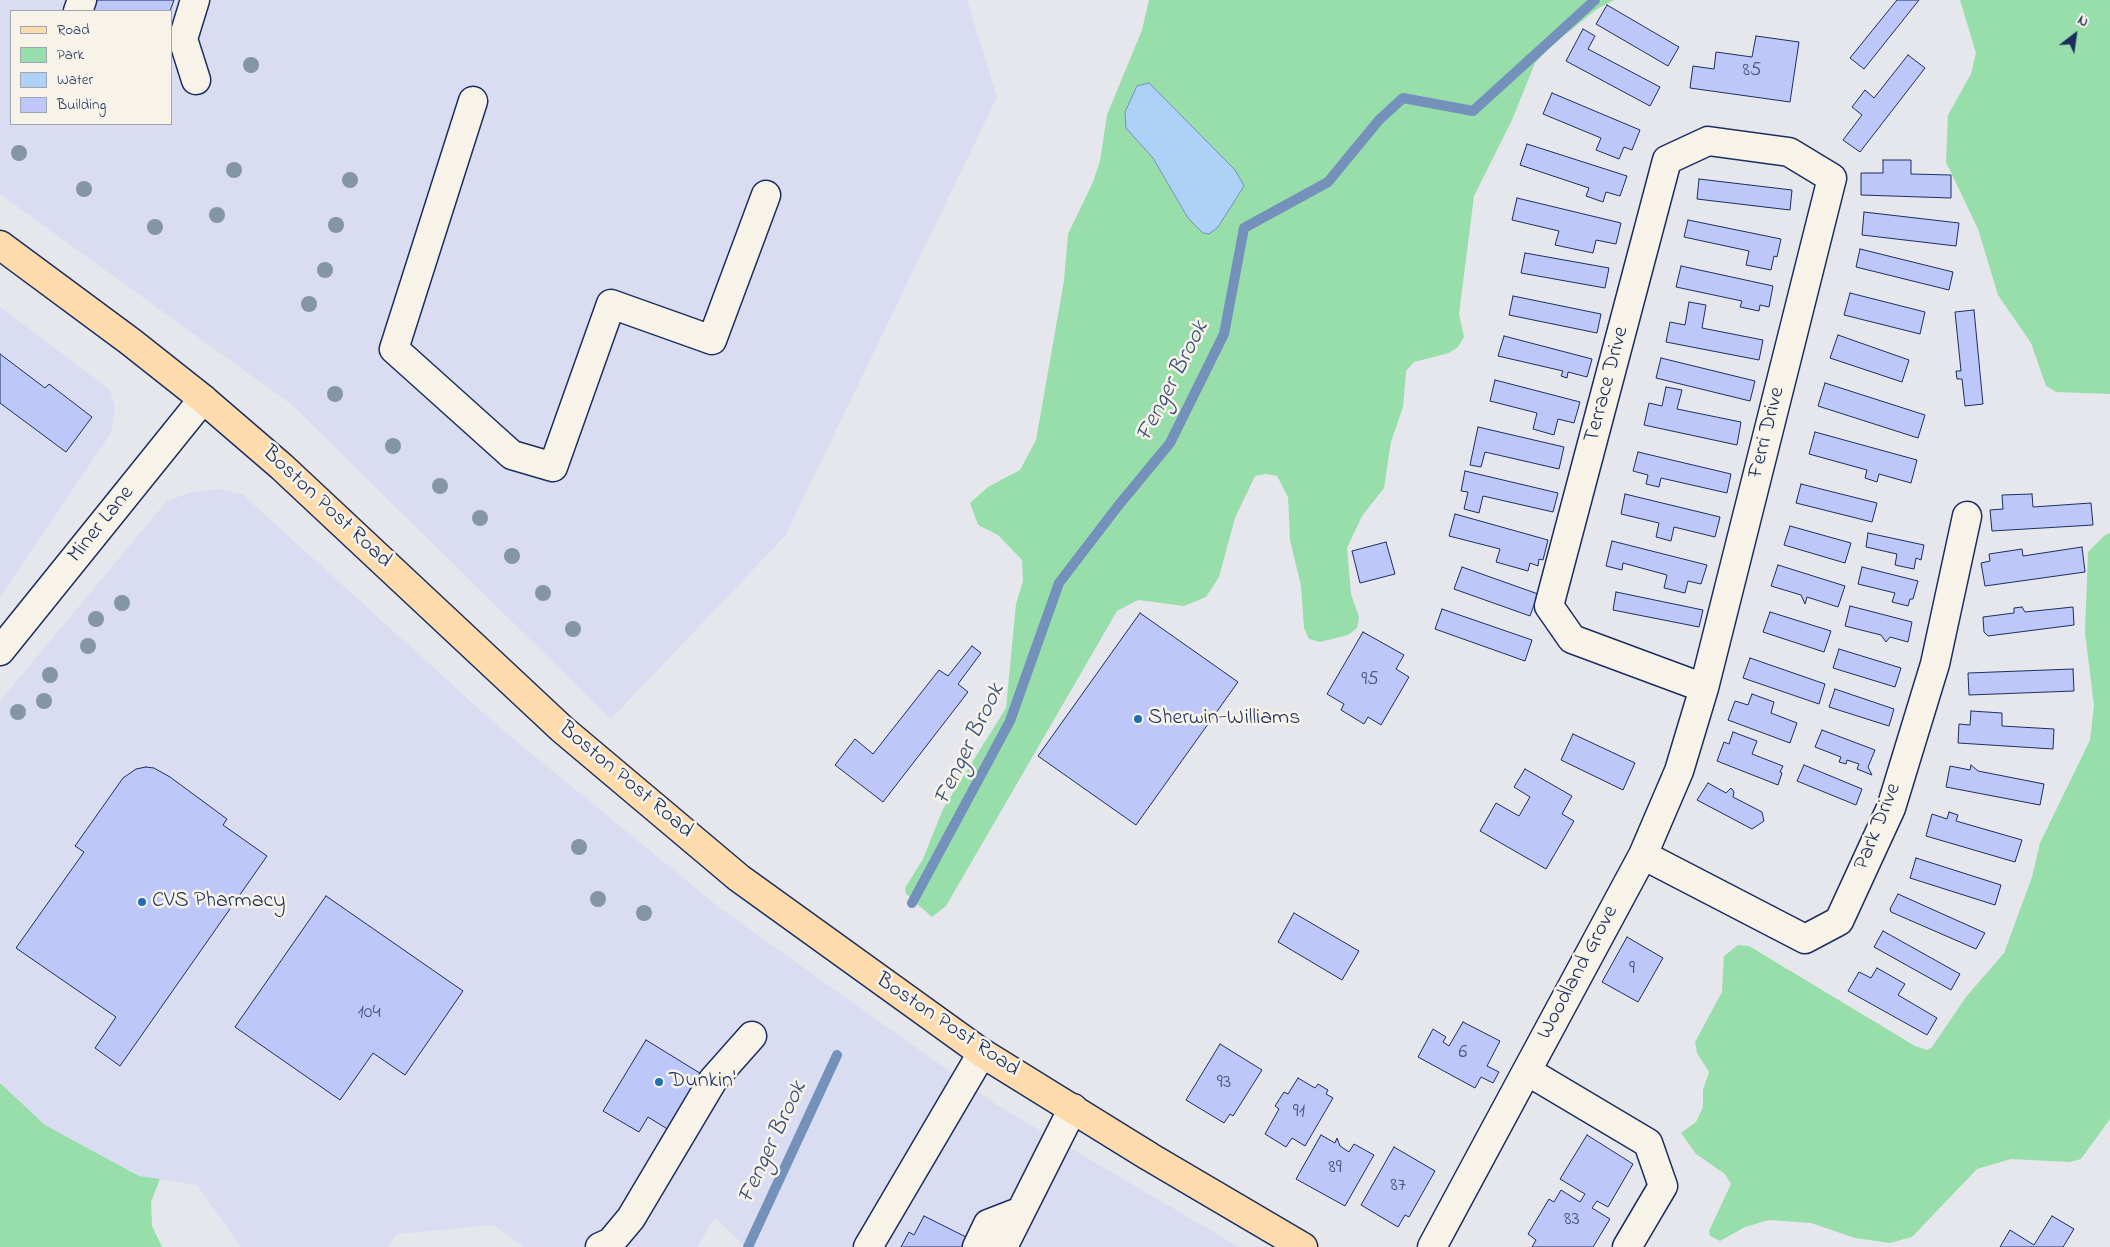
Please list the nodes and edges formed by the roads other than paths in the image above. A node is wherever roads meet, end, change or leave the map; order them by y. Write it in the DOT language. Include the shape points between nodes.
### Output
graph roads {
  1 [pos="195,0"];
  2 [pos="196,80"];
  3 [pos="473,101"];
  4 [pos="1832,178"];
  5 [pos="766,195"];
  6 [pos="0,245"];
  7 [pos="203,399"];
  8 [pos="1968,516"];
  9 [pos="0,651"];
  10 [pos="1704,688"];
  11 [pos="1643,855"];
  12 [pos="752,1036"];
  13 [pos="982,1053"];
  14 [pos="1527,1071"];
  15 [pos="1073,1108"];
  16 [pos="894,1200"];
  17 [pos="1019,1212"];
  18 [pos="600,1247"];
  19 [pos="868,1247"];
  20 [pos="890,1247"];
  21 [pos="977,1247"];
  22 [pos="1002,1247"];
  23 [pos="1303,1247"];
  24 [pos="1432,1247"];
  25 [pos="1627,1247"];
  1 -- 2 [label="street" via="183,39"];
  3 -- 5 [label="street" via="394,349 512,455 553,467 611,304 712,340"];
  4 -- 10 [label="street, Ferri Drive"];
  4 -- 10 [label="street, Terrace Drive" via="1789,152 1708,141 1667,160 1549,606 1572,639"];
  6 -- 7 [label="main road, Boston Post Road"];
  7 -- 9 [label="street, Miner Lane"];
  7 -- 13 [label="main road, Boston Post Road" via="282,467 562,728 739,878"];
  8 -- 11 [label="street, Park Drive" via="1935,664 1891,808 1839,920 1805,939"];
  10 -- 11 [label="street, Woodland Grove" via="1679,771"];
  11 -- 14 [label="street, Woodland Grove"];
  12 -- 18 [label="street" via="713,1080 631,1218 611,1242"];
  13 -- 15 [label="main road, Boston Post Road"];
  13 -- 16 [label="street"];
  14 -- 24 [label="street, Woodland Grove"];
  14 -- 25 [label="street" via="1648,1143 1663,1186"];
  15 -- 17 [label="street"];
  15 -- 23 [label="main road, Boston Post Road"];
  16 -- 19 [label="street"];
  16 -- 20 [label="street" via="903,1217"];
  17 -- 21 [label="street" via="988,1224"];
  17 -- 22 [label="street"];
}
